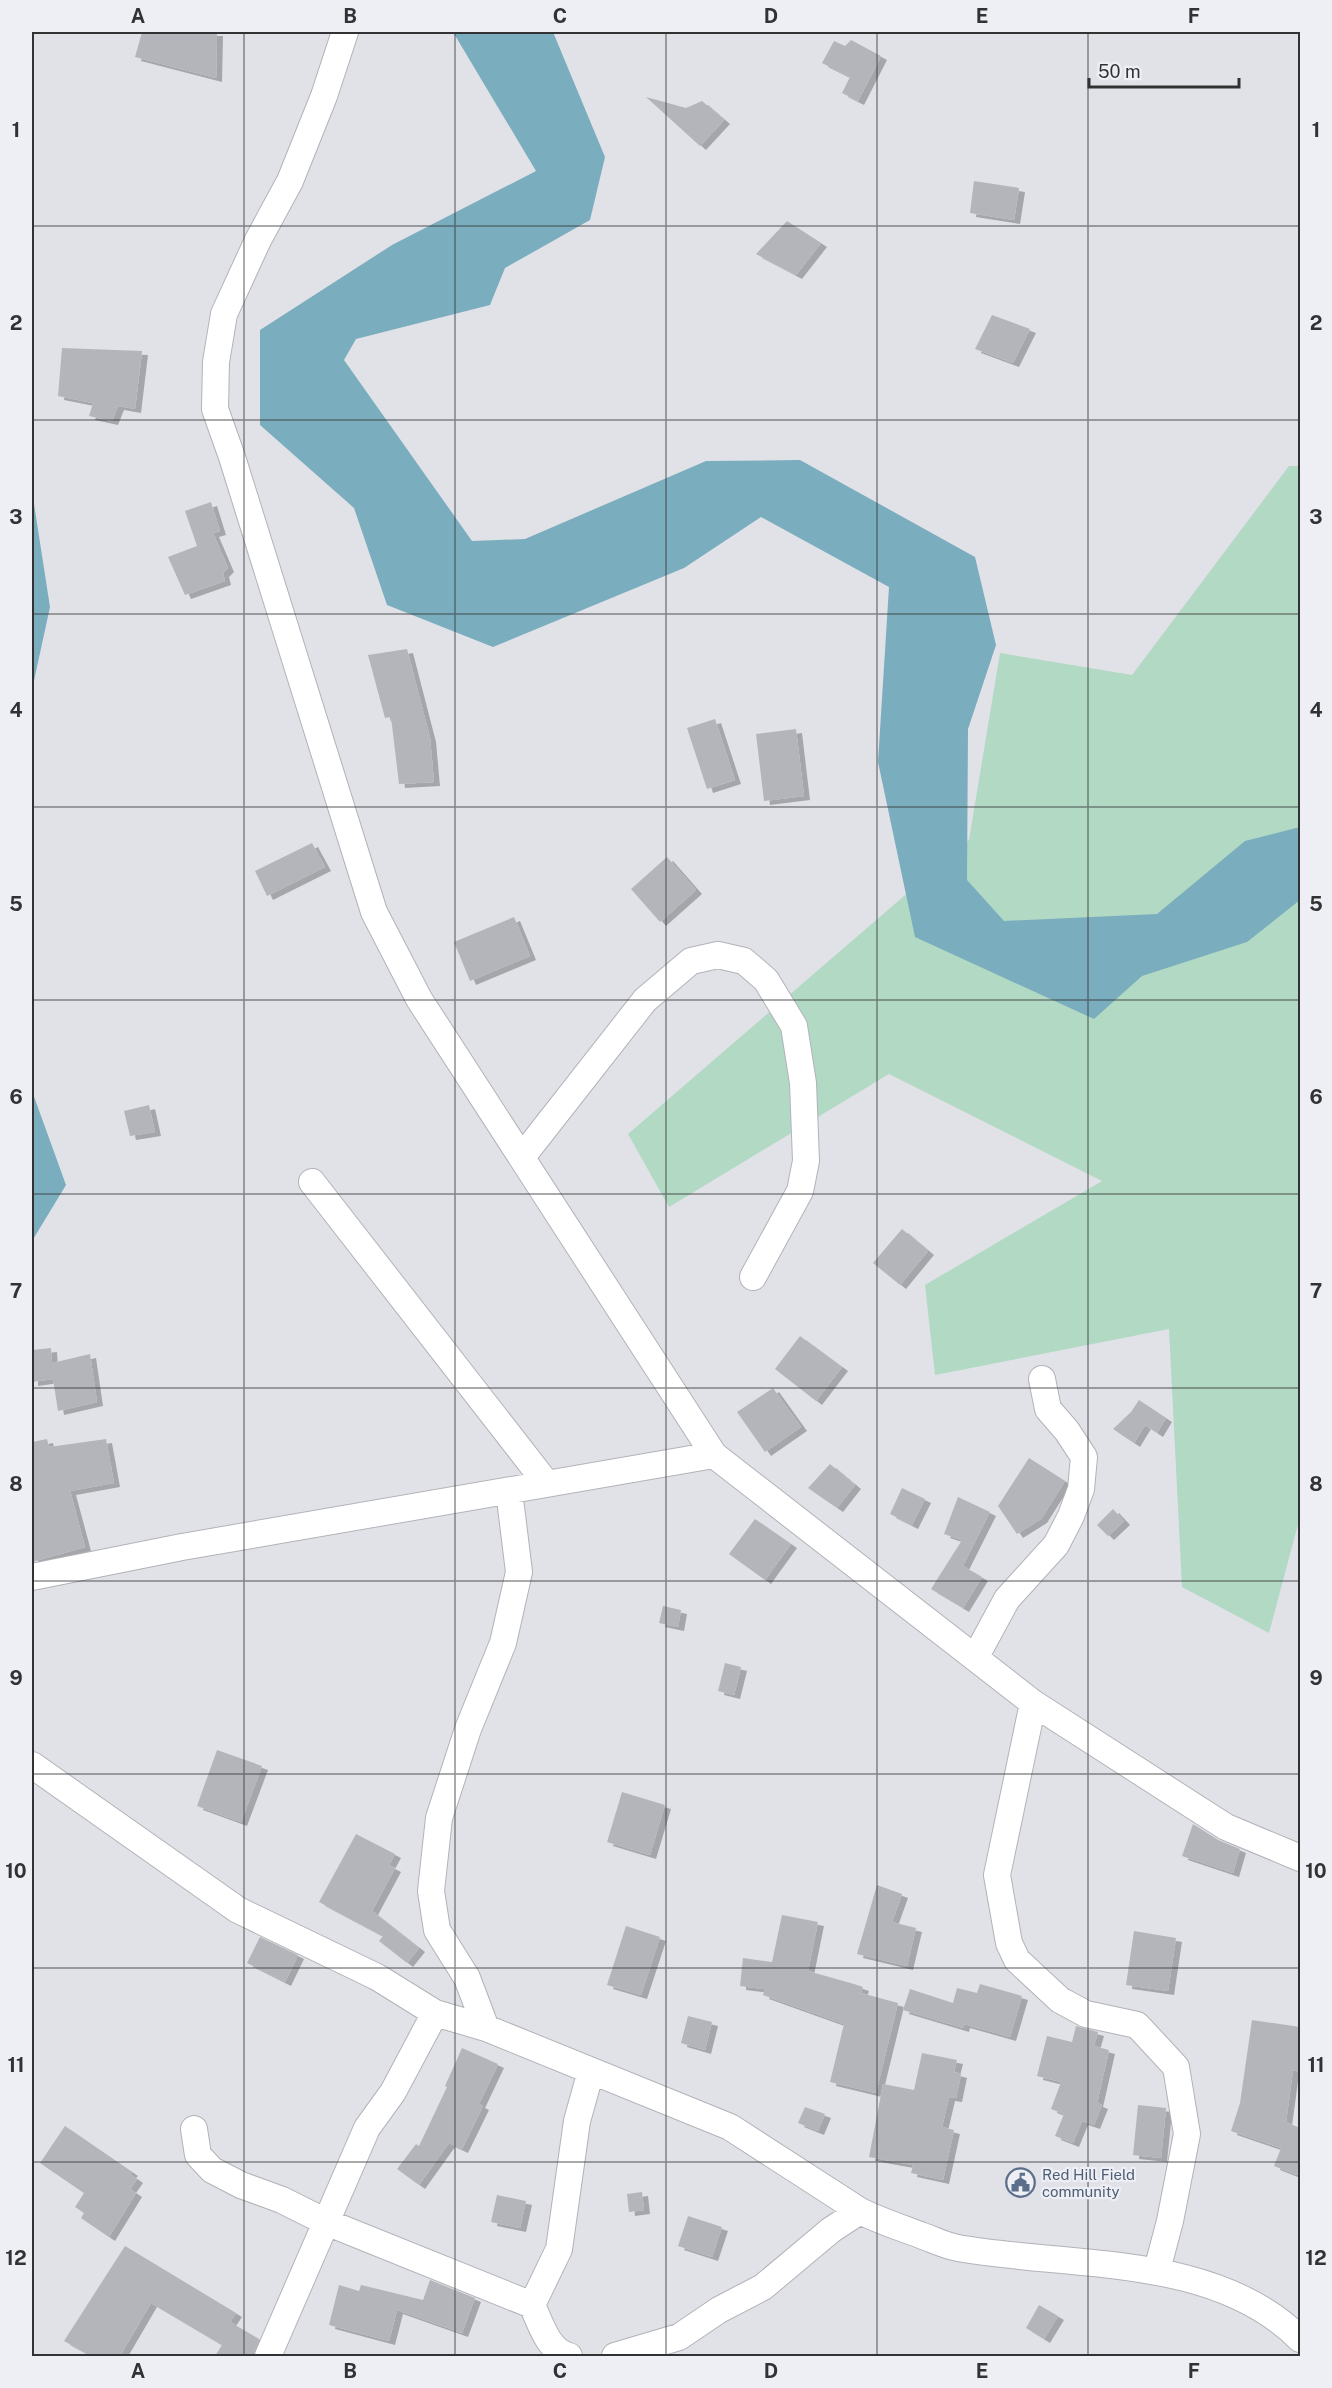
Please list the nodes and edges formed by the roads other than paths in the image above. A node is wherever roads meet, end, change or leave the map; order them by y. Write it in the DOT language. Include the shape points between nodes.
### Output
graph roads {
  1 [pos="345,32"];
  2 [pos="522,1157"];
  3 [pos="312,1182"];
  4 [pos="753,1277"];
  5 [pos="1042,1379"];
  6 [pos="714,1455"];
  7 [pos="547,1484"];
  8 [pos="509,1491"];
  9 [pos="32,1577"];
  10 [pos="975,1658"];
  11 [pos="1033,1703"];
  12 [pos="32,1765"];
  13 [pos="1300,1858"];
  14 [pos="435,2013"];
  15 [pos="486,2028"];
  16 [pos="591,2071"];
  17 [pos="194,2129"];
  18 [pos="860,2211"];
  19 [pos="326,2222"];
  20 [pos="1156,2270"];
  21 [pos="532,2305"];
  22 [pos="1300,2339"];
  23 [pos="268,2356"];
  24 [pos="569,2356"];
  25 [pos="615,2356"];
  1 -- 2 [label="street" via="290,181 224,314 216,362 215,409 374,912 419,999"];
  2 -- 4 [label="street" via="645,1000 691,961 718,955 744,961 766,980 795,1026 803,1083 806,1161 800,1191"];
  2 -- 6 [label="street"];
  3 -- 7 [label="street"];
  5 -- 10 [label="street" via="1048,1408 1084,1457 1081,1489 1056,1545 1007,1599"];
  6 -- 7 [label="street"];
  6 -- 10 [label="street"];
  7 -- 8 [label="street"];
  8 -- 9 [label="street"];
  8 -- 15 [label="street" via="519,1572 503,1643 468,1729 439,1818 431,1891 437,1930 467,1978"];
  10 -- 11 [label="street"];
  11 -- 13 [label="street" via="1226,1827"];
  11 -- 20 [label="street" via="997,1875 1009,1943 1017,1960 1060,2000 1086,2014 1137,2025 1176,2067 1187,2134"];
  12 -- 14 [label="street" via="238,1910 357,1967"];
  14 -- 15 [label="street"];
  14 -- 19 [label="street" via="393,2092 367,2128"];
  15 -- 16 [label="street"];
  16 -- 18 [label="street" via="730,2127"];
  16 -- 21 [label="street" via="577,2121 559,2249"];
  17 -- 19 [label="street" via="198,2155 212,2170"];
  18 -- 20 [label="street" via="955,2248"];
  18 -- 25 [label="street" via="763,2287 679,2337"];
  19 -- 21 [label="street"];
  19 -- 23 [label="street"];
  20 -- 22 [label="street" via="1244,2298"];
  21 -- 24 [label="street" via="548,2339"];
}
